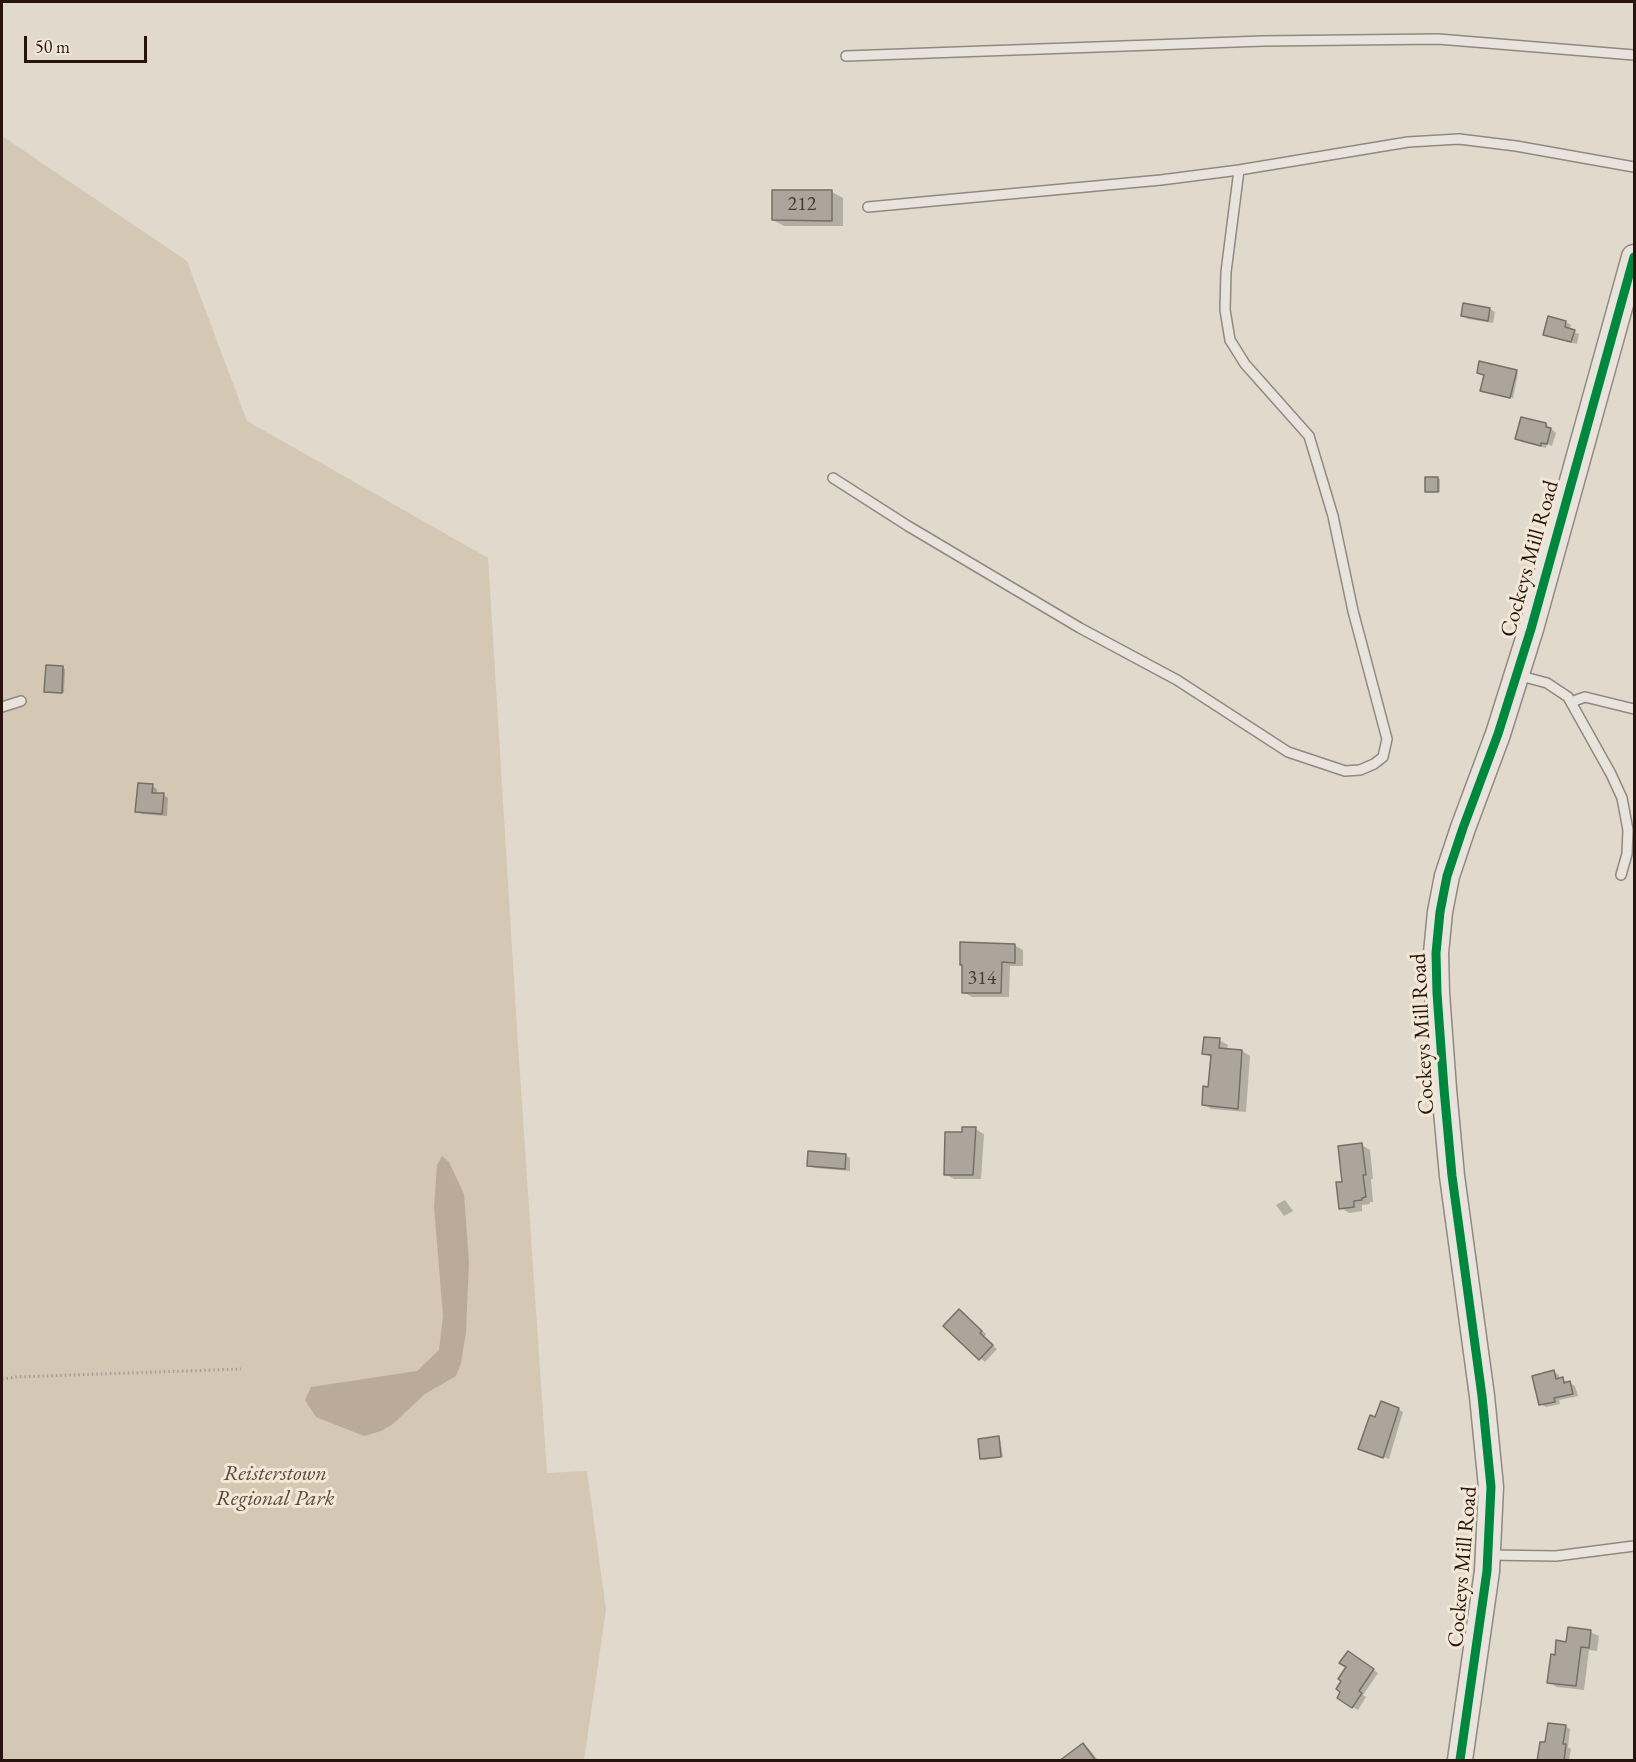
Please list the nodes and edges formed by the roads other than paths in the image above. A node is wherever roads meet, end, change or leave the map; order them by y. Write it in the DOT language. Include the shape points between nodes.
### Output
graph roads {
  1 [pos="1635,55"];
  2 [pos="846,56"];
  3 [pos="1635,167"];
  4 [pos="1239,170"];
  5 [pos="868,207"];
  6 [pos="1635,257"];
  7 [pos="833,478"];
  8 [pos="1516,675"];
  9 [pos="21,701"];
  10 [pos="1571,702"];
  11 [pos="2,707"];
  12 [pos="1635,709"];
  13 [pos="1621,875"];
  14 [pos="1635,1546"];
  15 [pos="1488,1555"];
  16 [pos="1460,1761"];
  1 -- 2 [label="lane" via="1438,39"];
  3 -- 4 [label="lane" via="1459,139 1408,142"];
  4 -- 5 [label="lane"];
  4 -- 7 [label="lane" via="1226,272 1225,310 1230,340 1245,364 1309,436 1333,516 1387,739 1383,757 1374,764 1345,771 1288,752 1177,680 1080,628"];
  6 -- 8 [label="street, Cockeys Mill Road"];
  8 -- 10 [label="lane" via="1547,683"];
  8 -- 15 [label="street, Cockeys Mill Road" via="1448,876 1436,953 1452,1176 1489,1451"];
  9 -- 11 [label="lane"];
  10 -- 12 [label="lane" via="1584,697"];
  10 -- 13 [label="lane" via="1622,798 1629,840"];
  14 -- 15 [label="lane" via="1556,1556"];
  15 -- 16 [label="street, Cockeys Mill Road"];
}
